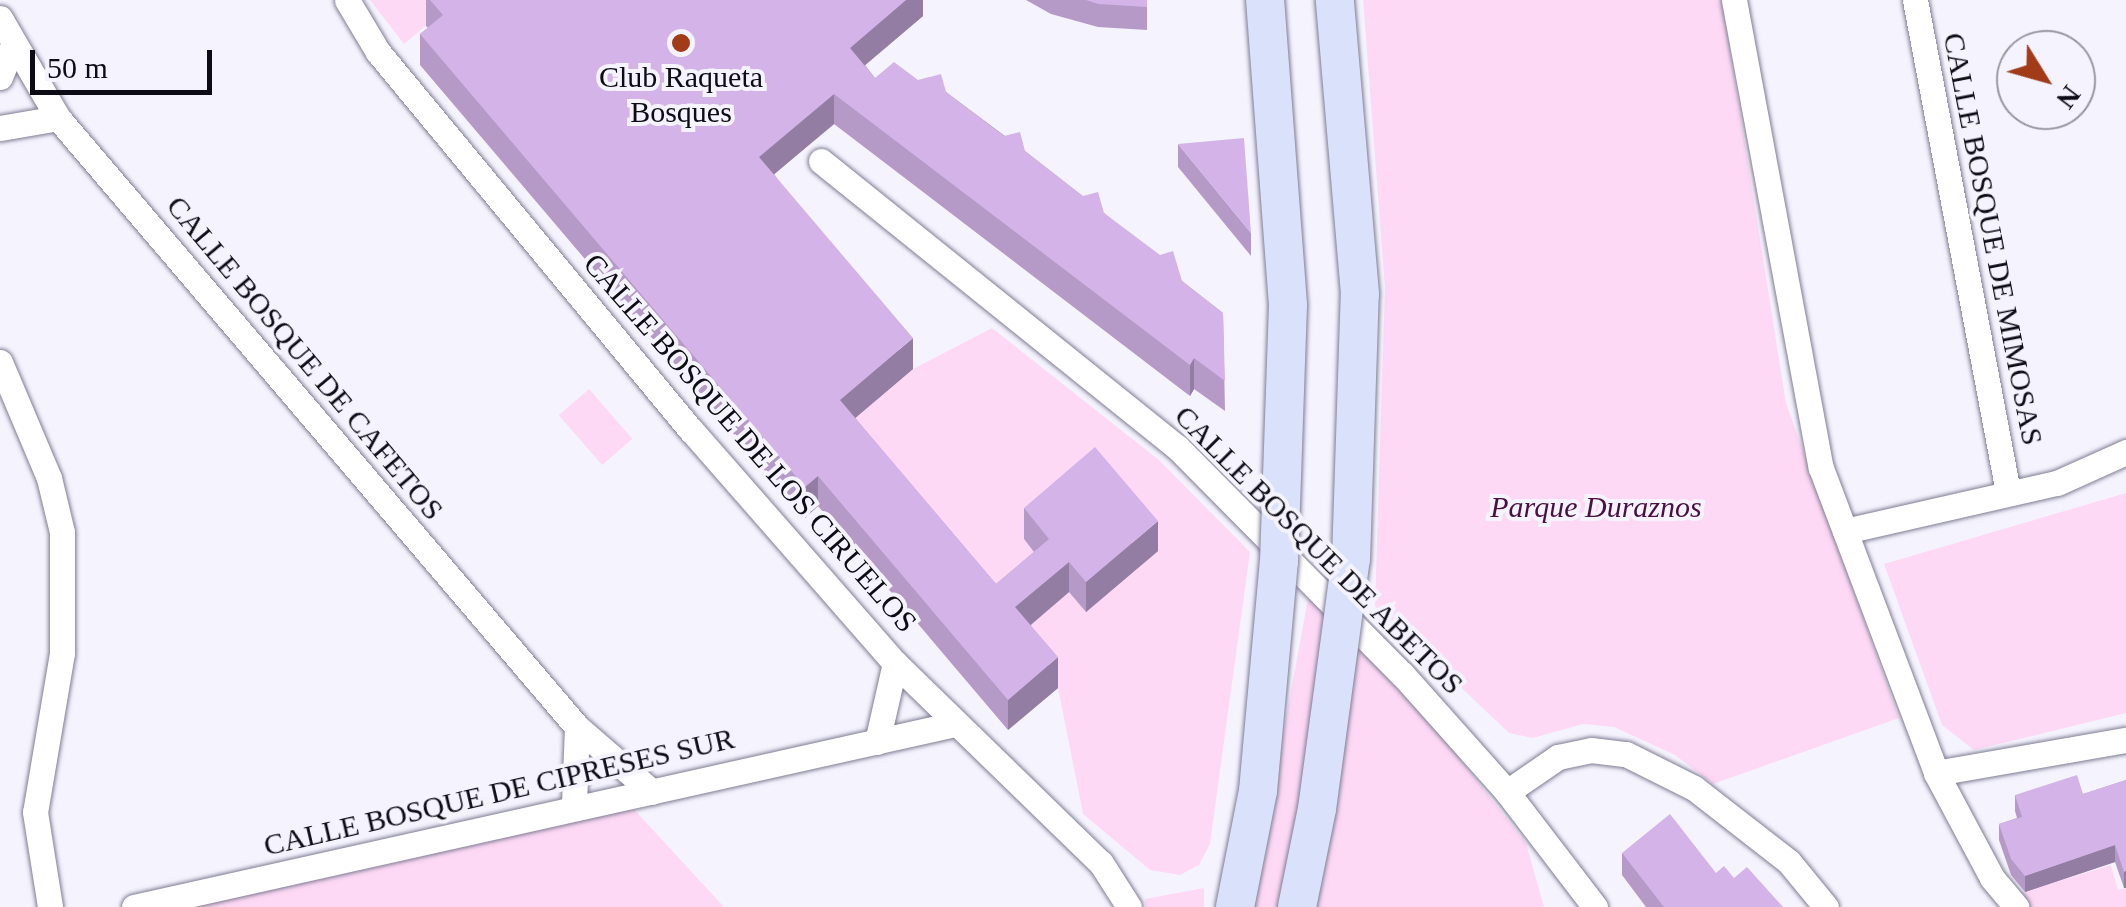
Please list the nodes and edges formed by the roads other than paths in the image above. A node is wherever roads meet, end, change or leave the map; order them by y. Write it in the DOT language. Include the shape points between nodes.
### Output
graph roads {
  1 [pos="346,0"];
  2 [pos="1265,0"];
  3 [pos="1335,0"];
  4 [pos="1734,0"];
  5 [pos="1914,0"];
  6 [pos="0,18"];
  7 [pos="14,43"];
  8 [pos="0,76"];
  9 [pos="58,118"];
  10 [pos="0,128"];
  11 [pos="821,160"];
  12 [pos="0,362"];
  13 [pos="2126,452"];
  14 [pos="2008,491"];
  15 [pos="1845,531"];
  16 [pos="895,663"];
  17 [pos="954,724"];
  18 [pos="577,727"];
  19 [pos="2126,740"];
  20 [pos="877,742"];
  21 [pos="1936,773"];
  22 [pos="652,792"];
  23 [pos="1507,792"];
  24 [pos="574,804"];
  25 [pos="1125,902"];
  26 [pos="50,907"];
  27 [pos="134,907"];
  28 [pos="1235,907"];
  29 [pos="1296,907"];
  30 [pos="1595,907"];
  31 [pos="1826,907"];
  32 [pos="2016,907"];
  1 -- 16 [label="street, CALLE BOSQUE DE LOS CIRUELOS" via="378,52"];
  2 -- 28 [label="main road, bridge" via="1288,305 1279,562 1258,792"];
  3 -- 29 [label="main road, bridge" via="1360,294 1350,559 1318,809"];
  4 -- 15 [label="street" via="1821,468"];
  5 -- 14 [label="street, CALLE BOSQUE DE MIMOSAS"];
  6 -- 7 [label="street, CALLE BOSQUE DE CAFETOS"];
  7 -- 8 [label="street"];
  7 -- 9 [label="street, CALLE BOSQUE DE CAFETOS"];
  9 -- 10 [label="street"];
  9 -- 18 [label="street, CALLE BOSQUE DE CAFETOS"];
  11 -- 23 [label="street, CALLE BOSQUE DE ABETOS" via="1177,447 1402,674"];
  12 -- 26 [label="street" via="49,478 62,532 62,654 35,812"];
  13 -- 14 [label="street" via="2057,483"];
  14 -- 15 [label="street"];
  15 -- 21 [label="street"];
  16 -- 17 [label="street, CALLE BOSQUE DE LOS CIRUELOS"];
  16 -- 20 [label="street"];
  17 -- 20 [label="street, CALLE BOSQUE DE CIPRESES SUR"];
  17 -- 25 [label="street, CALLE BOSQUE DE LOS CIRUELOS" via="1101,864"];
  18 -- 22 [label="street, CALLE BOSQUE DE CAFETOS"];
  18 -- 24 [label="street"];
  19 -- 21 [label="street"];
  20 -- 22 [label="street, CALLE BOSQUE DE CIPRESES SUR"];
  21 -- 32 [label="street" via="1992,878"];
  22 -- 24 [label="street, CALLE BOSQUE DE CIPRESES SUR"];
  23 -- 30 [label="street, CALLE BOSQUE DE ABETOS"];
  23 -- 31 [label="street" via="1558,757 1591,750 1626,754 1694,788 1789,862"];
  24 -- 27 [label="street, CALLE BOSQUE DE CIPRESES SUR"];
}
